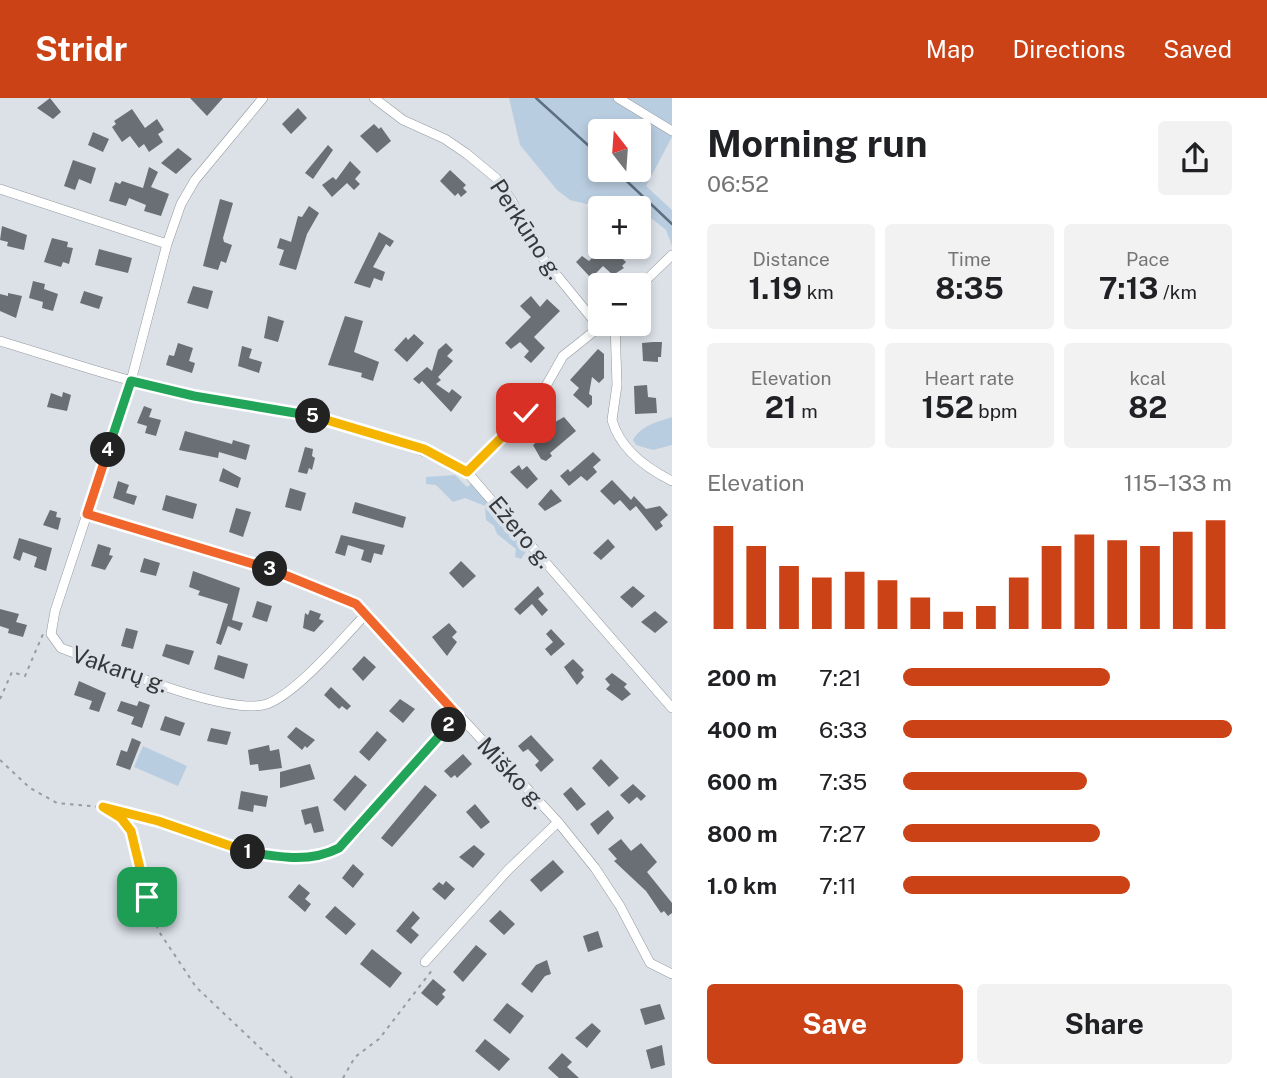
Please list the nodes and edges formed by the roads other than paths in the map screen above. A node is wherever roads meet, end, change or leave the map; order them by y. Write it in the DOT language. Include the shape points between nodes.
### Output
graph roads {
  1 [pos="263,98"];
  2 [pos="374,98"];
  3 [pos="618,98"];
  4 [pos="672,131"];
  5 [pos="0,189"];
  6 [pos="167,244"];
  7 [pos="672,255"];
  8 [pos="651,275"];
  9 [pos="588,310"];
  10 [pos="589,336"];
  11 [pos="616,336"];
  12 [pos="0,341"];
  13 [pos="131,381"];
  14 [pos="467,472"];
  15 [pos="672,481"];
  16 [pos="87,514"];
  17 [pos="366,614"];
  18 [pos="672,708"];
  19 [pos="458,716"];
  20 [pos="158,821"];
  21 [pos="558,822"];
  22 [pos="429,965"];
  23 [pos="672,974"];
  1 -- 6 [label="street, Vakarų g." via="187,192"];
  2 -- 9 [label="street, Perkūno g." via="403,120 445,139 496,178 537,251"];
  3 -- 4 [label="street"];
  5 -- 6 [label="street"];
  6 -- 13 [label="street, Vakarų g."];
  7 -- 8 [label="street"];
  10 -- 14 [label="street" via="564,356 538,400"];
  11 -- 15 [label="street" via="614,428 646,466"];
  12 -- 13 [label="street, Ežero g."];
  13 -- 14 [label="street, Ežero g." via="342,423 424,449"];
  13 -- 16 [label="street, Vakarų g."];
  14 -- 18 [label="street, Ežero g."];
  16 -- 17 [label="street, Miško g." via="246,559 347,598"];
  16 -- 17 [label="street, Vakarų g." via="51,629 61,648 197,695 254,706 278,698"];
  17 -- 19 [label="street, Miško g."];
  19 -- 20 [label="street" via="357,830 328,853 303,858 248,852"];
  19 -- 21 [label="street, Miško g."];
  21 -- 22 [label="street" via="508,870"];
  21 -- 23 [label="street, Miško g." via="620,906 650,963"];
}
